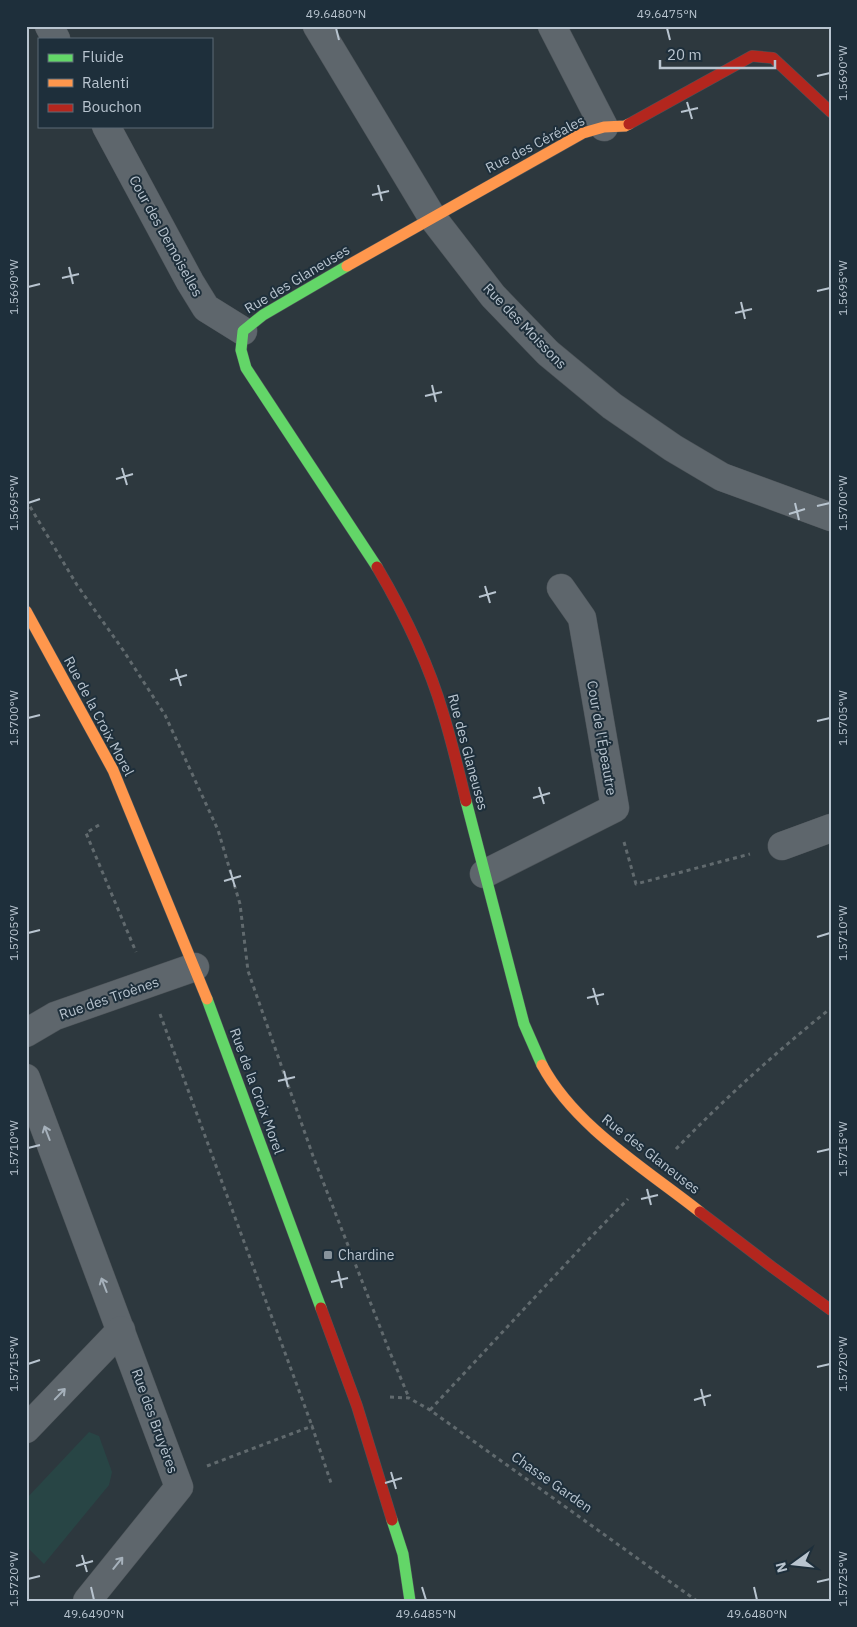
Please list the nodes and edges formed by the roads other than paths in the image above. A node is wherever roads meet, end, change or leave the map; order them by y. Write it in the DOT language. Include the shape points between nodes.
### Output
graph roads {
  1 [pos="50,26"];
  2 [pos="317,26"];
  3 [pos="552,26"];
  4 [pos="56,38"];
  5 [pos="831,112"];
  6 [pos="604,127"];
  7 [pos="107,128"];
  8 [pos="432,216"];
  9 [pos="243,330"];
  10 [pos="831,518"];
  11 [pos="562,588"];
  12 [pos="26,611"];
  13 [pos="831,828"];
  14 [pos="782,846"];
  15 [pos="484,874"];
  16 [pos="195,967"];
  17 [pos="26,1033"];
  18 [pos="26,1078"];
  19 [pos="831,1310"];
  20 [pos="121,1330"];
  21 [pos="26,1429"];
  22 [pos="87,1601"];
  23 [pos="410,1601"];
  1 -- 4 [label="street"];
  2 -- 8 [label="street, Rue des Moissons"];
  3 -- 6 [label="street"];
  5 -- 6 [label="street, Rue des Céréales" via="773,58 752,56 625,126"];
  6 -- 8 [label="street, Rue des Céréales" via="583,133"];
  7 -- 9 [label="street, Cour des Demoiselles" via="206,308"];
  8 -- 9 [label="street, Rue des Glaneuses" via="263,315"];
  8 -- 10 [label="street, Rue des Moissons" via="493,296 548,353 612,406 722,477"];
  9 -- 15 [label="street, Rue des Glaneuses" via="241,350 246,368 399,604 427,666 443,712"];
  11 -- 15 [label="street, Cour de l'Épeautre" via="582,618 614,808"];
  12 -- 16 [label="street, Rue de la Croix Morel" via="113,770"];
  13 -- 14 [label="street"];
  15 -- 19 [label="street, Rue des Glaneuses" via="524,1024 539,1062 554,1086 604,1139"];
  16 -- 17 [label="street, Rue des Troènes" via="55,1016"];
  16 -- 23 [label="street, Rue de la Croix Morel" via="357,1406 403,1554"];
  20 -- 18 [label="street, Rue des Bruyères, one-way"];
  21 -- 20 [label="street, one-way"];
  22 -- 20 [label="street, Rue des Bruyères, one-way" via="179,1487"];
}
